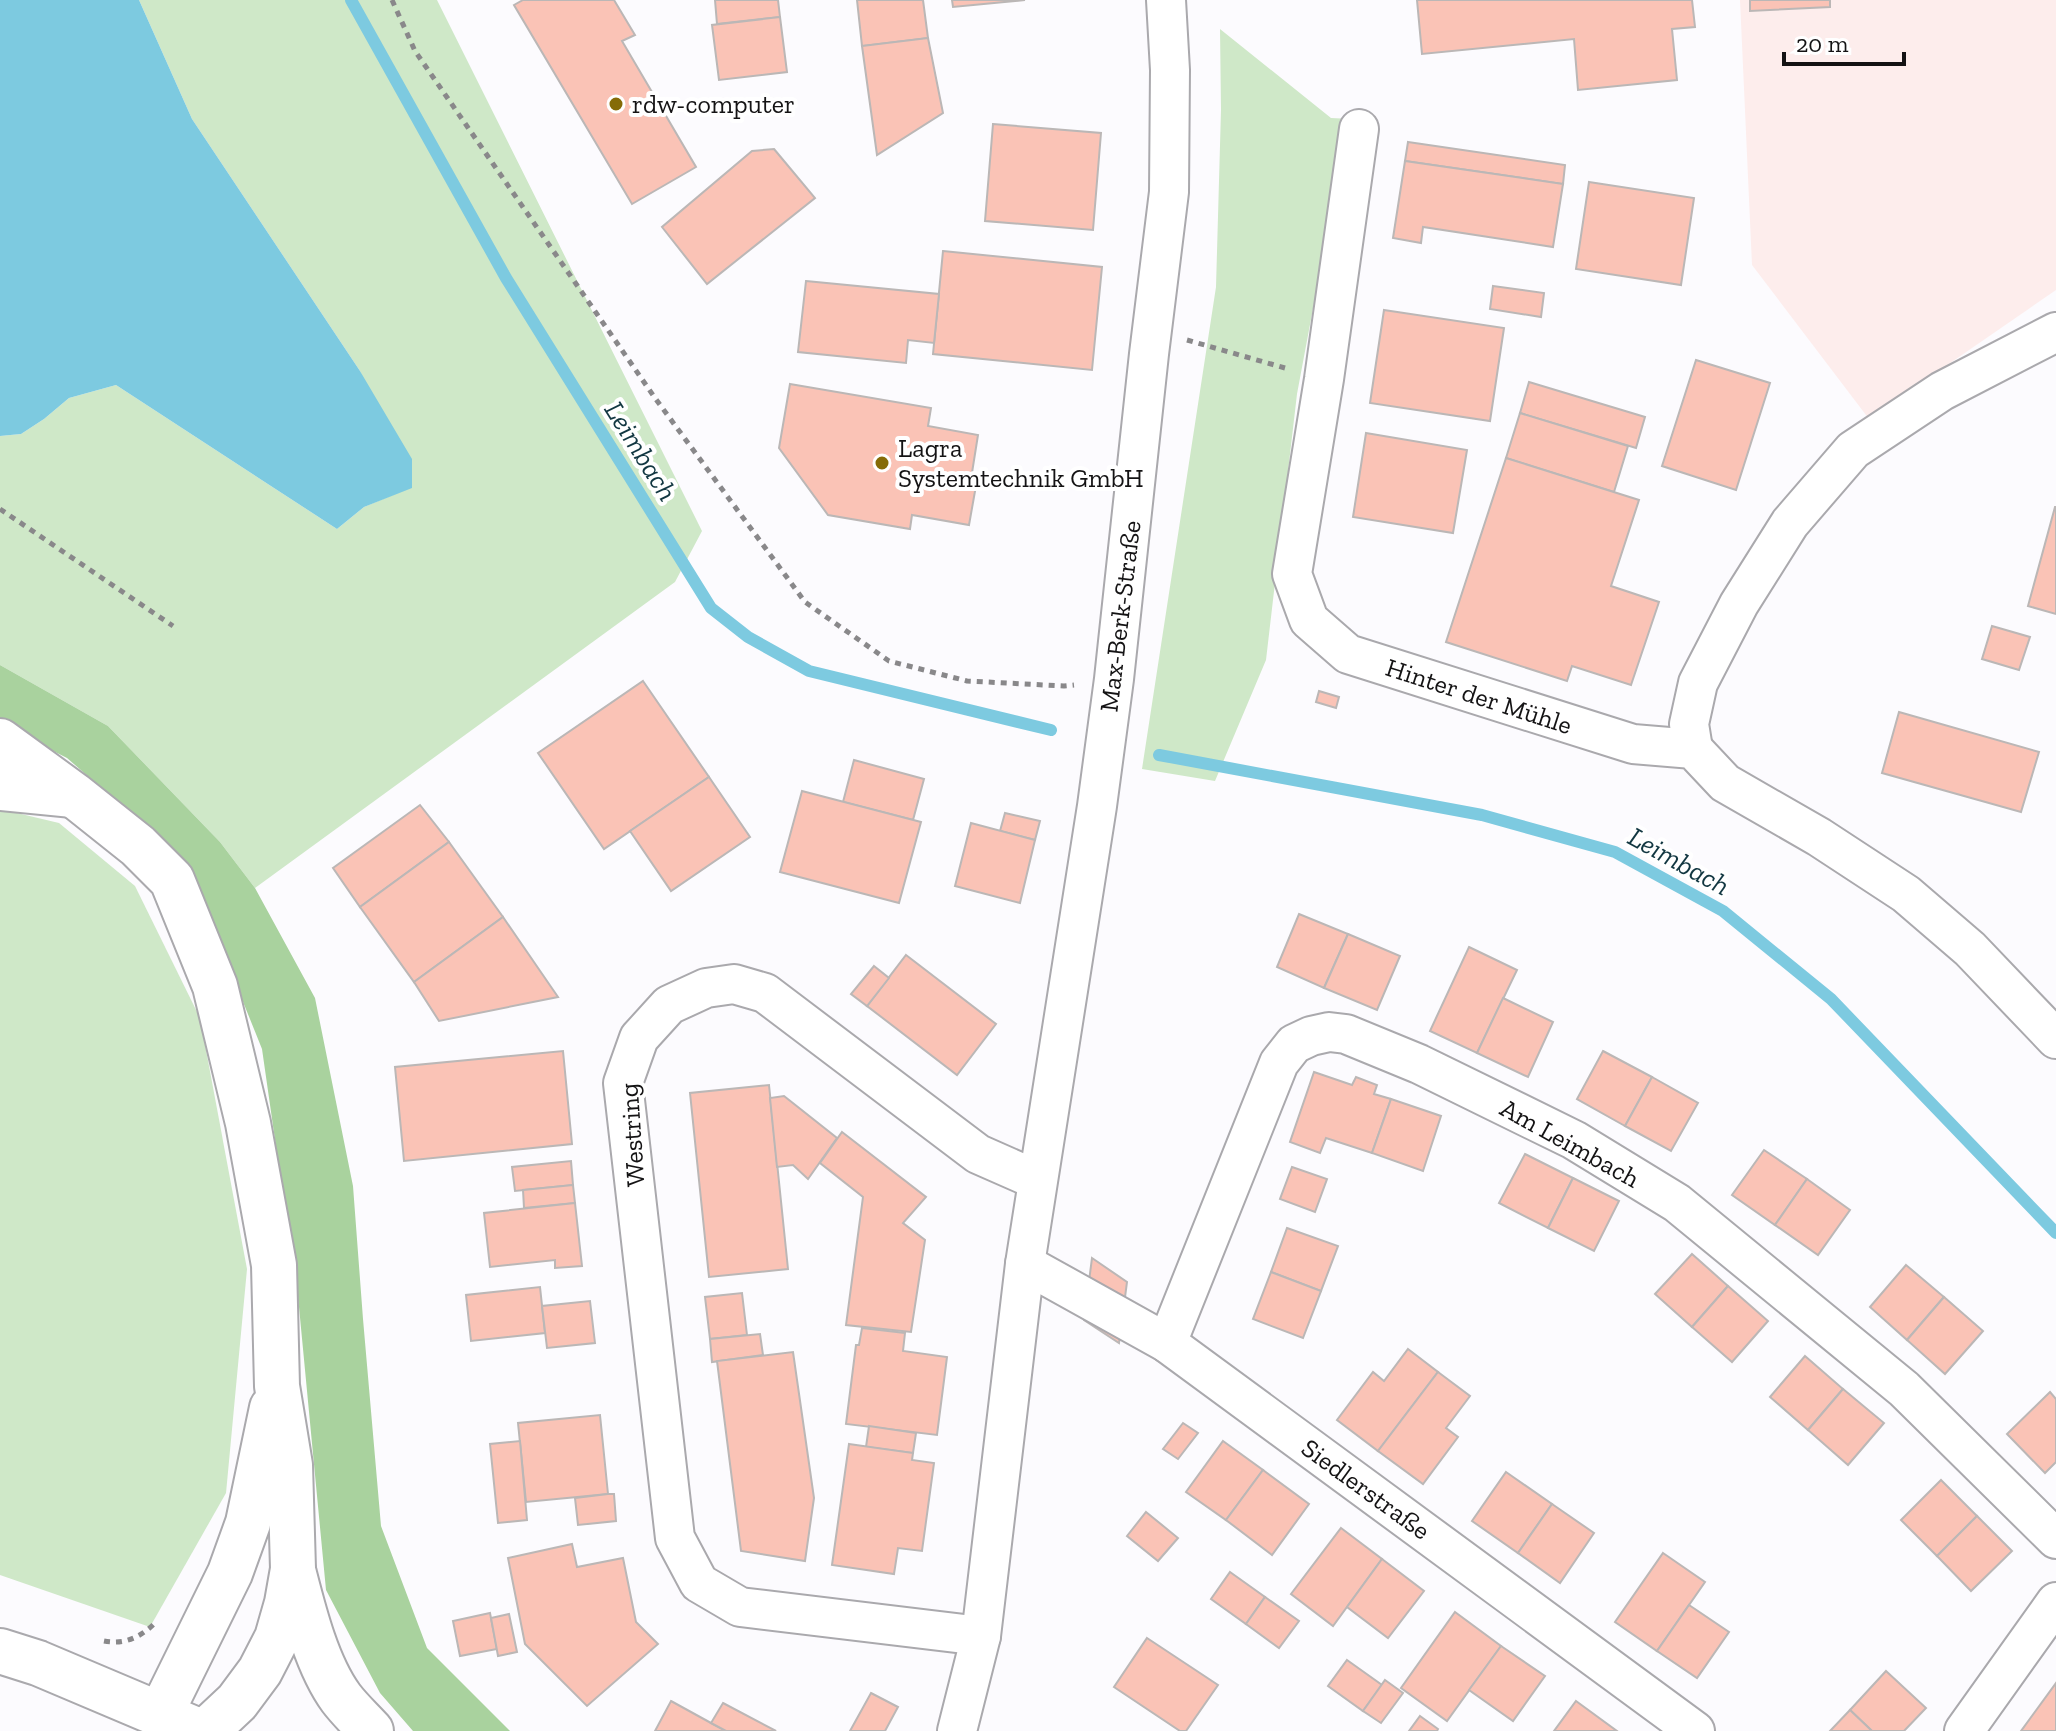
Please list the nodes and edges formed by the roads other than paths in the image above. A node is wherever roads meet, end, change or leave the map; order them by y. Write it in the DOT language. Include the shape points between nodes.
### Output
graph roads {
  1 [pos="1166,0"];
  2 [pos="1359,129"];
  3 [pos="2056,332"];
  4 [pos="0,741"];
  5 [pos="1693,749"];
  6 [pos="0,788"];
  7 [pos="74,795"];
  8 [pos="2056,1039"];
  9 [pos="1037,1180"];
  10 [pos="1025,1264"];
  11 [pos="1167,1343"];
  12 [pos="277,1386"];
  13 [pos="2056,1539"];
  14 [pos="293,1569"];
  15 [pos="2056,1602"];
  16 [pos="981,1636"];
  17 [pos="19,1657"];
  18 [pos="160,1715"];
  19 [pos="199,1731"];
  20 [pos="206,1731"];
  21 [pos="371,1731"];
  22 [pos="957,1731"];
  23 [pos="1695,1731"];
  24 [pos="1964,1731"];
  1 -- 9 [label="street, Max-Berk-Straße" via="1169,192 1097,806"];
  2 -- 5 [label="street, Hinter der Mühle" via="1292,574 1309,620 1348,654 1633,744"];
  3 -- 5 [label="street" via="1942,391 1853,450 1790,523 1739,604 1698,683 1689,724"];
  4 -- 7 [label="main road"];
  5 -- 8 [label="street" via="1725,783 1906,894 1970,949"];
  6 -- 7 [label="main road"];
  7 -- 12 [label="main road" via="172,880 215,986 274,1265"];
  9 -- 10 [label="street"];
  9 -- 16 [label="street, Westring" via="978,1154 765,993 734,984 706,988 669,1005 639,1038 623,1083 675,1538 699,1583 740,1607"];
  10 -- 11 [label="street, Siedlerstraße"];
  10 -- 16 [label="street"];
  11 -- 13 [label="street, Am Leimbach" via="1279,1063 1294,1044 1311,1036 1346,1034 1574,1140 1677,1203 1904,1389"];
  11 -- 23 [label="street, Siedlerstraße"];
  12 -- 14 [label="main road" via="290,1465"];
  12 -- 18 [label="main road" via="248,1523 230,1573"];
  14 -- 20 [label="main road" via="277,1638 260,1671"];
  14 -- 21 [label="main road" via="322,1661 340,1697"];
  15 -- 24 [label="street"];
  16 -- 22 [label="street"];
  17 -- 18 [label="main road"];
  18 -- 19 [label="main road"];
}
